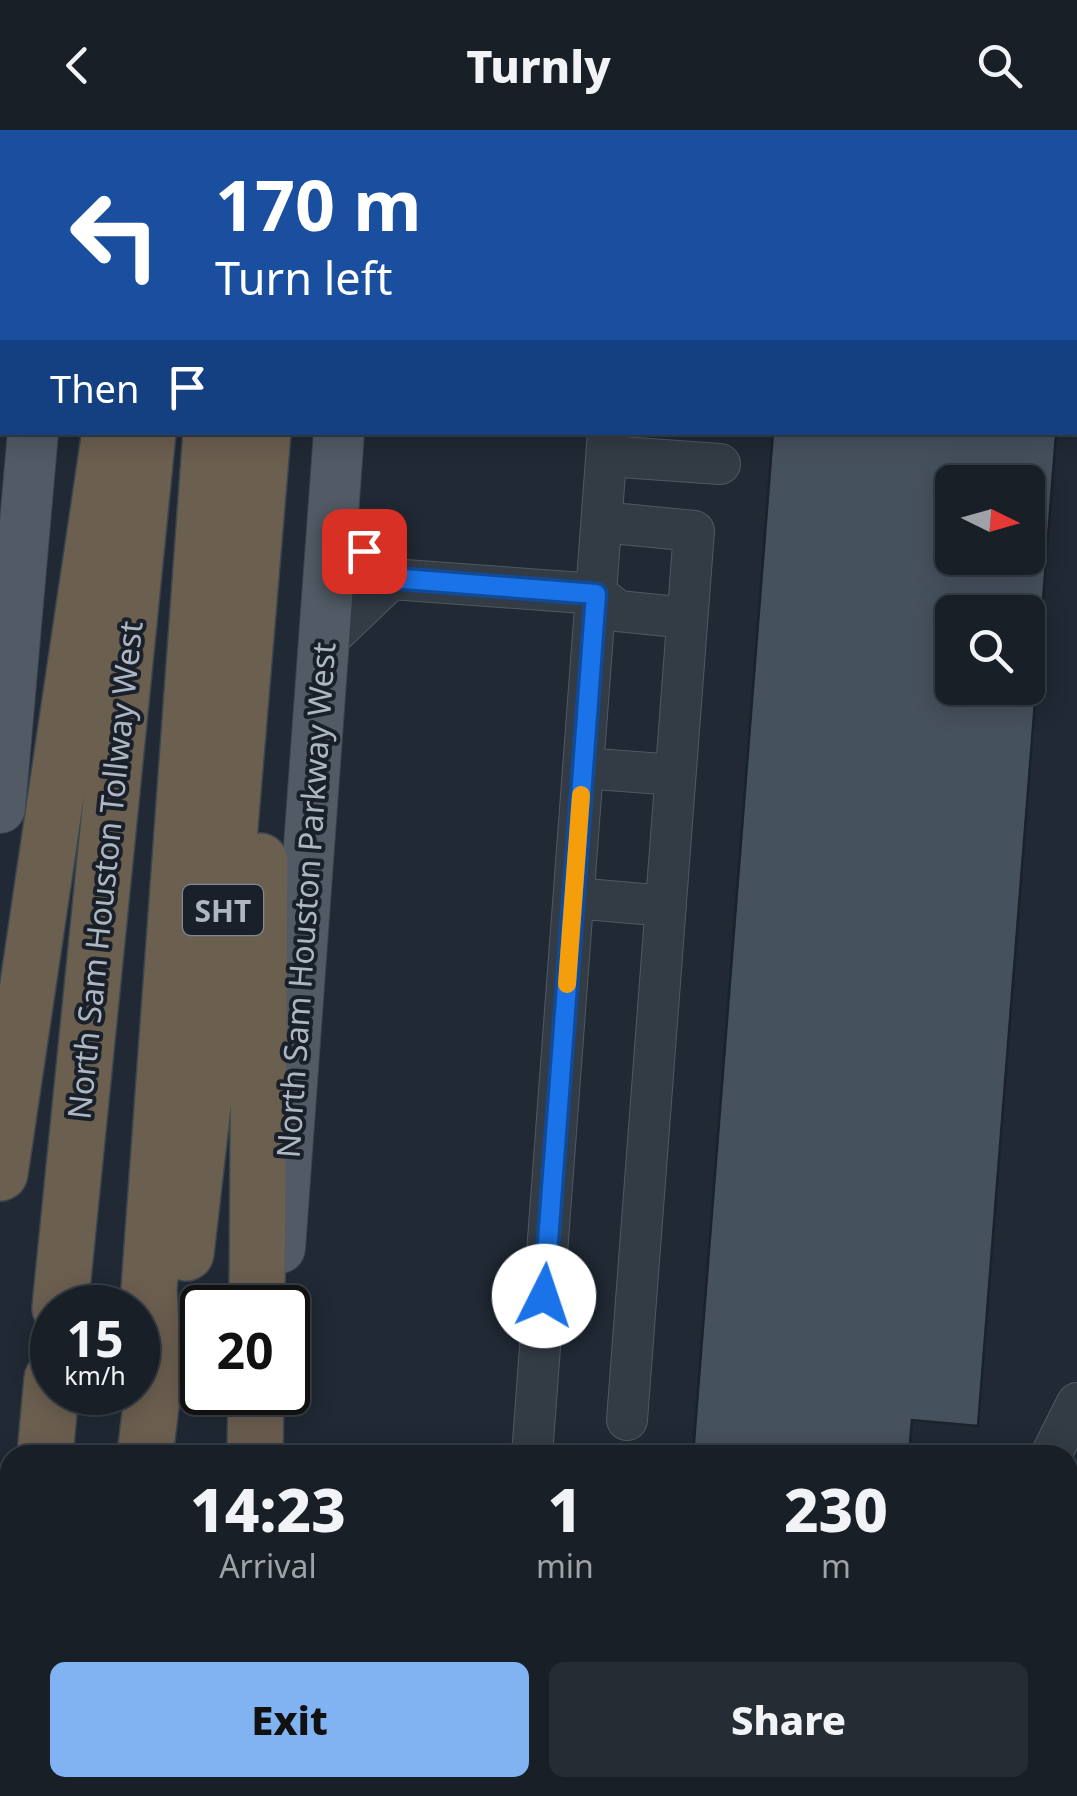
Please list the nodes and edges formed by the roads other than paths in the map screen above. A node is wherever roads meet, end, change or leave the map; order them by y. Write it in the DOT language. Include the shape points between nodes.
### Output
graph roads {
  1 [pos="110,435"];
  2 [pos="148,435"];
  3 [pos="212,435"];
  4 [pos="264,435"];
  5 [pos="265,435"];
  6 [pos="339,435"];
  7 [pos="22,439"];
  8 [pos="608,444"];
  9 [pos="720,464"];
  10 [pos="333,514"];
  11 [pos="602,522"];
  12 [pos="391,578"];
  13 [pos="596,594"];
  14 [pos="687,618"];
  15 [pos="324,643"];
  16 [pos="583,768"];
  17 [pos="675,775"];
  18 [pos="0,808"];
  19 [pos="574,898"];
  20 [pos="666,906"];
  21 [pos="0,1173"];
  22 [pos="62,1285"];
  23 [pos="148,1285"];
  24 [pos="256,1285"];
  25 [pos="278,1285"];
  26 [pos="160,1365"];
  27 [pos="1077,1403"];
  28 [pos="49,1415"];
  29 [pos="150,1415"];
  30 [pos="256,1415"];
  31 [pos="269,1415"];
  32 [pos="627,1420"];
  33 [pos="46,1445"];
  34 [pos="146,1445"];
  35 [pos="255,1445"];
  36 [pos="267,1445"];
  37 [pos="533,1445"];
  38 [pos="1056,1445"];
  1 -- 21 [label="highway"];
  2 -- 22 [label="highway, North Sam Houston Tollway West"];
  3 -- 23 [label="highway, North Sam Houston Tollway West / SHT"];
  4 -- 26 [label="highway, North Sam Houston Tollway West / SHT" via="198,1158 179,1314"];
  5 -- 24 [label="highway" via="278,491 274,642 261,771"];
  6 -- 10 [label="main road, North Sam Houston Parkway West"];
  7 -- 18 [label="main road"];
  8 -- 9 [label="street"];
  8 -- 11 [label="street"];
  10 -- 12 [label="street"];
  10 -- 15 [label="main road, North Sam Houston Parkway West"];
  11 -- 13 [label="street"];
  11 -- 14 [label="street" via="694,531"];
  12 -- 13 [label="street"];
  12 -- 15 [label="street"];
  13 -- 14 [label="street" via="618,611"];
  13 -- 16 [label="street"];
  14 -- 17 [label="street"];
  15 -- 25 [label="main road, North Sam Houston Parkway West"];
  16 -- 17 [label="street"];
  16 -- 19 [label="street"];
  17 -- 20 [label="street"];
  19 -- 20 [label="street"];
  19 -- 37 [label="street"];
  20 -- 32 [label="street"];
  27 -- 38 [label="street"];
  28 -- 33 [label="highway"];
  29 -- 34 [label="highway, North Sam Houston Tollway West / SHT"];
  30 -- 35 [label="highway"];
  31 -- 36 [label="main road"];
}
